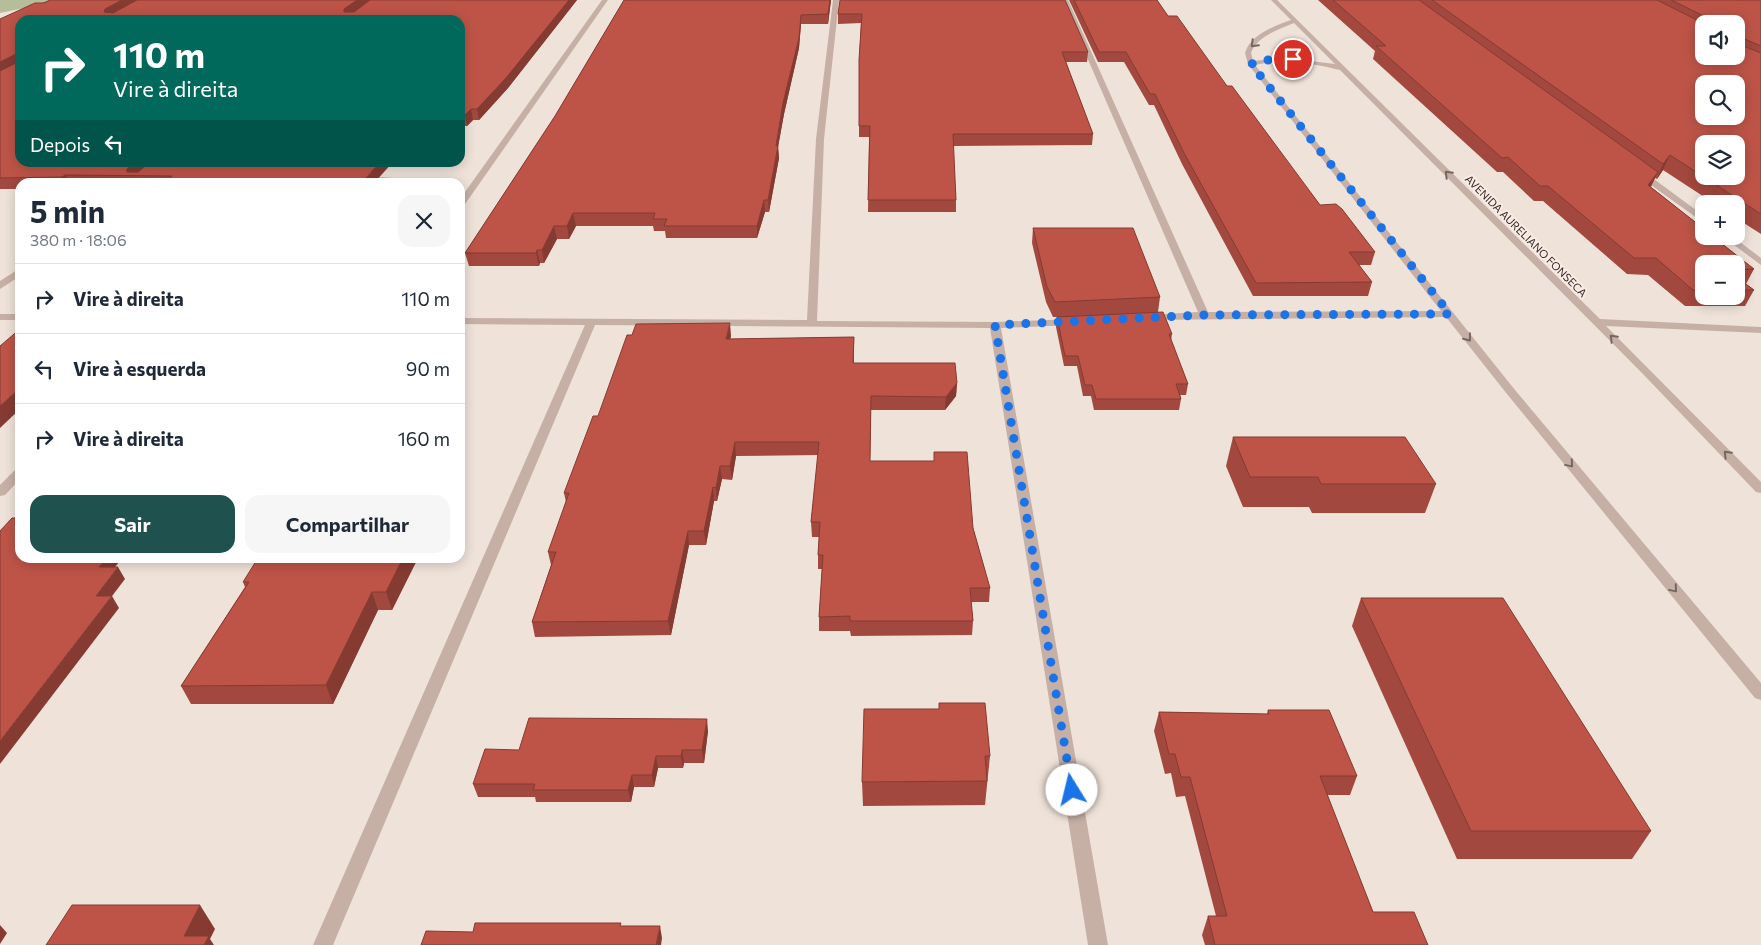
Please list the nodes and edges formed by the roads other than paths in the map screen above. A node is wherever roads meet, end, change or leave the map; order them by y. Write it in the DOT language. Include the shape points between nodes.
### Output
graph roads {
  1 [pos="604,0"];
  2 [pos="836,0"];
  3 [pos="1065,0"];
  4 [pos="1274,0"];
  5 [pos="1296,20"];
  6 [pos="1251,64"];
  7 [pos="1342,68"];
  8 [pos="1632,166"];
  9 [pos="465,198"];
  10 [pos="1695,213"];
  11 [pos="1738,245"];
  12 [pos="1761,262"];
  13 [pos="15,275"];
  14 [pos="0,286"];
  15 [pos="1450,314"];
  16 [pos="1204,315"];
  17 [pos="0,317"];
  18 [pos="15,317"];
  19 [pos="1135,319"];
  20 [pos="465,321"];
  21 [pos="1085,321"];
  22 [pos="591,322"];
  23 [pos="1597,322"];
  24 [pos="812,323"];
  25 [pos="995,325"];
  26 [pos="1761,330"];
  27 [pos="15,477"];
  28 [pos="1761,489"];
  29 [pos="0,492"];
  30 [pos="1761,694"];
  31 [pos="323,945"];
  32 [pos="1098,945"];
  1 -- 9 [label="street"];
  2 -- 24 [label="street" via="820,139"];
  3 -- 16 [label="street"];
  4 -- 5 [label="street, AVENIDA AURELIANO FONSECA"];
  5 -- 6 [label="street, one-way" via="1276,28 1249,47"];
  5 -- 7 [label="street, AVENIDA AURELIANO FONSECA"];
  6 -- 7 [label="street" via="1267,60 1305,59"];
  6 -- 15 [label="street"];
  23 -- 7 [label="street, AVENIDA AURELIANO FONSECA, one-way"];
  8 -- 10 [label="street"];
  11 -- 12 [label="street"];
  13 -- 14 [label="street"];
  15 -- 16 [label="street"];
  15 -- 30 [label="street, one-way"];
  16 -- 19 [label="street"];
  17 -- 18 [label="street"];
  20 -- 22 [label="street"];
  21 -- 25 [label="street"];
  22 -- 24 [label="street"];
  22 -- 31 [label="street"];
  23 -- 26 [label="street"];
  28 -- 23 [label="street, AVENIDA AURELIANO FONSECA, one-way"];
  24 -- 25 [label="street"];
  25 -- 32 [label="street"];
  27 -- 29 [label="street"];
}
